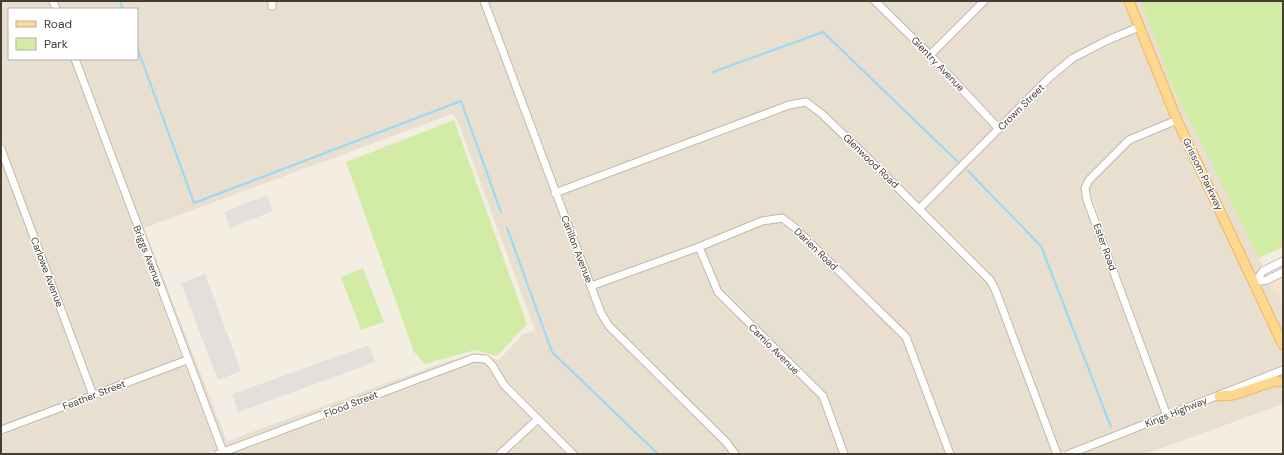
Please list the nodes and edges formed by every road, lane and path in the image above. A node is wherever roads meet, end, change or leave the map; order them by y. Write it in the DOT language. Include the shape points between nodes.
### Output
graph roads {
  1 [pos="484,1"];
  2 [pos="875,1"];
  3 [pos="984,1"];
  4 [pos="1129,1"];
  5 [pos="1139,27"];
  6 [pos="930,55"];
  7 [pos="75,60"];
  8 [pos="1176,120"];
  9 [pos="999,128"];
  10 [pos="1,149"];
  11 [pos="555,193"];
  12 [pos="919,209"];
  13 [pos="699,247"];
  14 [pos="1283,261"];
  15 [pos="1283,272"];
  16 [pos="1255,282"];
  17 [pos="591,286"];
  18 [pos="1283,345"];
  19 [pos="187,360"];
  20 [pos="1283,370"];
  21 [pos="1283,382"];
  22 [pos="93,395"];
  23 [pos="1219,396"];
  24 [pos="1167,416"];
  25 [pos="538,419"];
  26 [pos="1,430"];
  27 [pos="220,453"];
  28 [pos="500,454"];
  29 [pos="573,454"];
  30 [pos="735,454"];
  31 [pos="844,454"];
  32 [pos="950,454"];
  33 [pos="1057,454"];
  34 [pos="1069,454"];
  1 -- 11 [label="street, Carillon Avenue"];
  2 -- 6 [label="street, Glentry Avenue"];
  3 -- 6 [label="street"];
  4 -- 5 [label="main road, Grissom Parkway"];
  5 -- 8 [label="main road, Grissom Parkway"];
  5 -- 9 [label="street, Crown Street" via="1073,58 1050,77"];
  6 -- 9 [label="street, Glentry Avenue"];
  7 -- 19 [label="street, Briggs Avenue"];
  8 -- 16 [label="main road, Grissom Parkway"];
  8 -- 24 [label="street, Ester Road" via="1129,140 1089,180 1085,188 1087,200"];
  9 -- 12 [label="street, Crown Street"];
  10 -- 22 [label="street, Carlowe Avenue"];
  11 -- 12 [label="street, Glenwood Road" via="789,105 806,102 822,114"];
  11 -- 17 [label="street, Carillon Avenue"];
  12 -- 33 [label="street, Glenwood Road" via="990,280"];
  13 -- 17 [label="street, Darien Road"];
  13 -- 31 [label="street, Camio Avenue" via="718,292 823,396"];
  13 -- 32 [label="street, Darien Road" via="762,221 782,218 794,227 906,337"];
  14 -- 16 [label="street" via="1263,271"];
  15 -- 16 [label="street" via="1267,280"];
  16 -- 18 [label="main road, Grissom Parkway"];
  17 -- 30 [label="street, Carillon Avenue" via="609,326 727,443"];
  19 -- 22 [label="street, Feather Street"];
  19 -- 27 [label="street, Briggs Avenue"];
  20 -- 23 [label="street, Kings Highway"];
  21 -- 23 [label="main road" via="1276,381 1233,395"];
  22 -- 26 [label="street, Feather Street"];
  23 -- 24 [label="street, Kings Highway"];
  24 -- 34 [label="street, Kings Highway"];
  25 -- 27 [label="street, Flood Street" via="504,385 486,359 474,358"];
  25 -- 28 [label="street"];
  25 -- 29 [label="street"];
}
